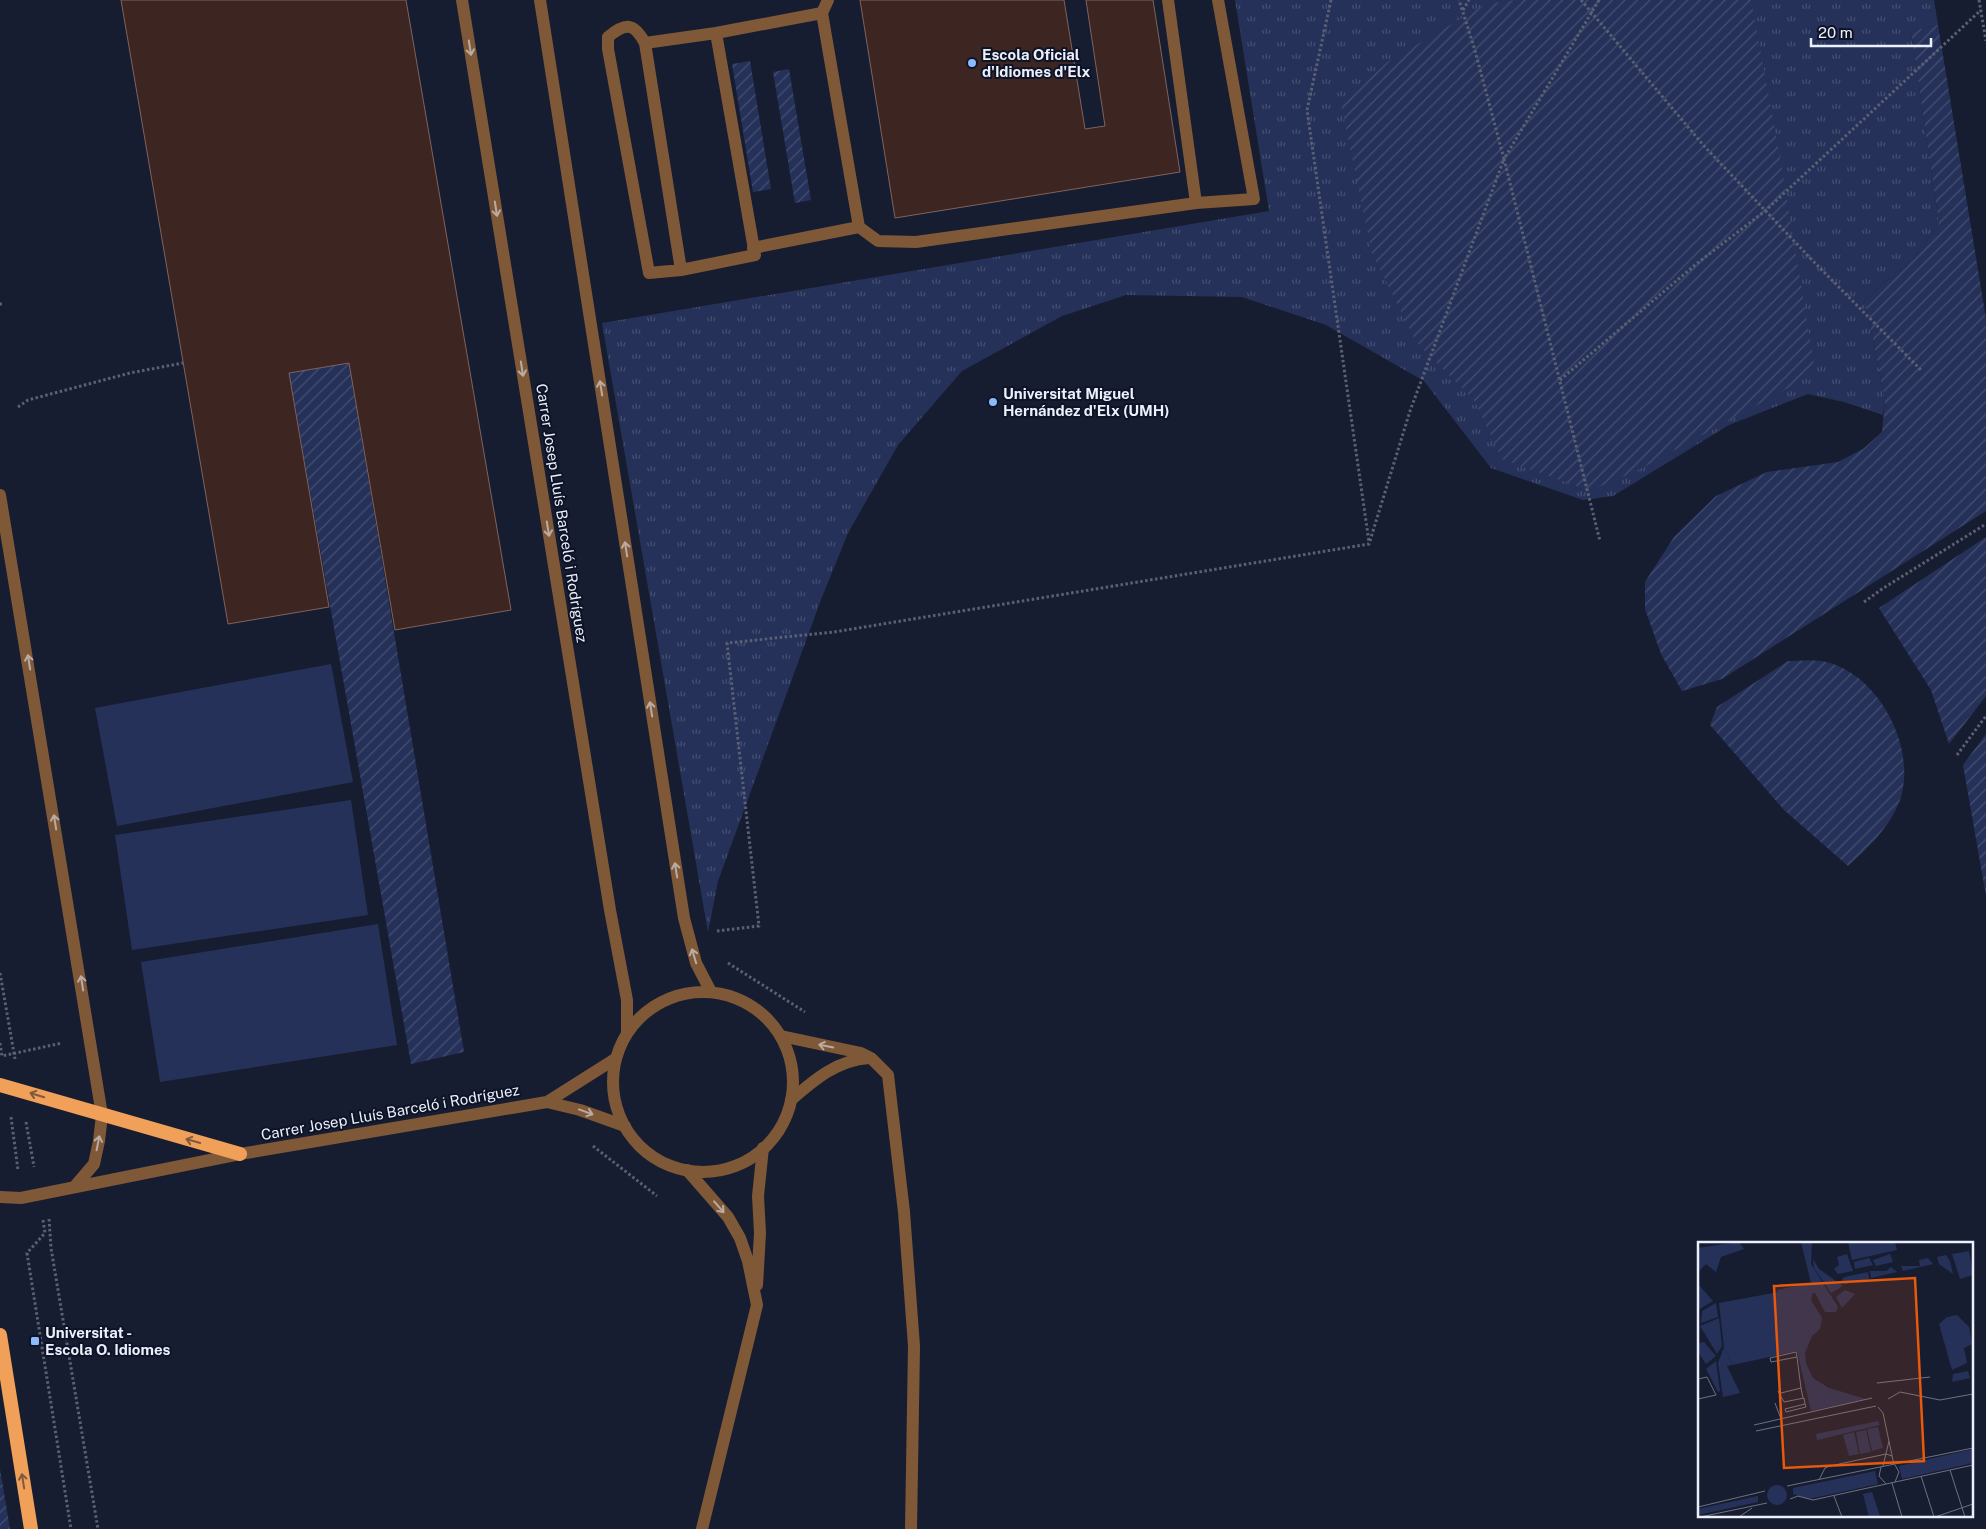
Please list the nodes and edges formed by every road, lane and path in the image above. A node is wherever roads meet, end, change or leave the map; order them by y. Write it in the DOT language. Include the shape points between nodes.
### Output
graph roads {
  1 [pos="462,0"];
  2 [pos="541,0"];
  3 [pos="828,0"];
  4 [pos="1168,0"];
  5 [pos="1218,0"];
  6 [pos="1331,0"];
  7 [pos="1459,0"];
  8 [pos="1469,0"];
  9 [pos="1581,0"];
  10 [pos="1599,0"];
  11 [pos="1979,0"];
  12 [pos="1462,10"];
  13 [pos="1981,10"];
  14 [pos="822,13"];
  15 [pos="1592,13"];
  16 [pos="716,33"];
  17 [pos="1986,41"];
  18 [pos="645,43"];
  19 [pos="1504,159"];
  20 [pos="1196,203"];
  21 [pos="1765,211"];
  22 [pos="859,227"];
  23 [pos="754,248"];
  24 [pos="681,270"];
  25 [pos="184,363"];
  26 [pos="1921,370"];
  27 [pos="1560,380"];
  28 [pos="18,406"];
  29 [pos="0,495"];
  30 [pos="1986,524"];
  31 [pos="1600,541"];
  32 [pos="1369,544"];
  33 [pos="1864,602"];
  34 [pos="1986,716"];
  35 [pos="1957,755"];
  36 [pos="708,932"];
  37 [pos="726,961"];
  38 [pos="0,973"];
  39 [pos="710,992"];
  40 [pos="806,1012"];
  41 [pos="627,1032"];
  42 [pos="781,1036"];
  43 [pos="871,1058"];
  44 [pos="615,1059"];
  45 [pos="0,1085"];
  46 [pos="20,1091"];
  47 [pos="791,1100"];
  48 [pos="547,1102"];
  49 [pos="102,1115"];
  50 [pos="11,1116"];
  51 [pos="625,1126"];
  52 [pos="764,1148"];
  53 [pos="240,1154"];
  54 [pos="687,1170"];
  55 [pos="76,1185"];
  56 [pos="38,1194"];
  57 [pos="0,1197"];
  58 [pos="22,1198"];
  59 [pos="51,1248"];
  60 [pos="756,1305"];
  61 [pos="0,1335"];
  62 [pos="31,1529"];
  63 [pos="71,1529"];
  64 [pos="98,1529"];
  65 [pos="702,1529"];
  66 [pos="911,1529"];
  1 -- 41 [label="street, Carrer Josep Lluís Barceló i Rodríguez, one-way" via="627,1000"];
  39 -- 2 [label="street, one-way" via="696,963 684,918"];
  3 -- 14 [label="street"];
  4 -- 20 [label="street"];
  5 -- 20 [label="street" via="1254,200"];
  6 -- 32 [label="path" via="1308,110"];
  7 -- 12 [label="path"];
  8 -- 12 [label="path"];
  9 -- 15 [label="path"];
  10 -- 15 [label="path"];
  11 -- 13 [label="path"];
  12 -- 19 [label="path"];
  13 -- 17 [label="path"];
  13 -- 21 [label="path"];
  14 -- 16 [label="street"];
  14 -- 22 [label="street"];
  15 -- 19 [label="path"];
  15 -- 21 [label="path" via="1704,146"];
  16 -- 18 [label="street"];
  16 -- 23 [label="street"];
  18 -- 24 [label="street"];
  18 -- 24 [label="street" via="638,30 629,26 608,37 648,273"];
  19 -- 27 [label="path"];
  19 -- 32 [label="path" via="1410,411"];
  20 -- 22 [label="street" via="916,242 878,241"];
  21 -- 26 [label="path"];
  21 -- 27 [label="path" via="1695,265"];
  22 -- 23 [label="street"];
  23 -- 24 [label="street" via="755,255"];
  25 -- 28 [label="path" via="130,373 28,400"];
  27 -- 31 [label="path"];
  49 -- 29 [label="street, one-way"];
  30 -- 33 [label="path"];
  32 -- 36 [label="path" via="843,630 728,643 758,926"];
  34 -- 35 [label="path"];
  37 -- 40 [label="path"];
  38 -- 46 [label="path"];
  39 -- 41 [label="street, Carrer Josep Lluís Barceló i Rodríguez" via="673,996 647,1010"];
  39 -- 42 [label="street, Carrer Josep Lluís Barceló i Rodríguez" via="731,995 758,1009"];
  41 -- 44 [label="street, Carrer Josep Lluís Barceló i Rodríguez"];
  43 -- 42 [label="street, one-way"];
  42 -- 47 [label="street, Carrer Josep Lluís Barceló i Rodríguez" via="790,1058"];
  43 -- 47 [label="street" via="843,1064 818,1076"];
  43 -- 66 [label="street" via="888,1075 904,1212 914,1346"];
  44 -- 48 [label="street"];
  44 -- 51 [label="street, Carrer Josep Lluís Barceló i Rodríguez" via="612,1089 618,1115"];
  45 -- 46 [label="highway"];
  49 -- 46 [label="highway, one-way"];
  46 -- 56 [label="path"];
  47 -- 52 [label="street, Carrer Josep Lluís Barceló i Rodríguez" via="788,1114 775,1138"];
  48 -- 51 [label="street, one-way"];
  48 -- 53 [label="street, Carrer Josep Lluís Barceló i Rodríguez"];
  53 -- 49 [label="highway, one-way"];
  55 -- 49 [label="street, one-way" via="94,1164"];
  50 -- 58 [label="path"];
  51 -- 54 [label="street, Carrer Josep Lluís Barceló i Rodríguez" via="632,1138 652,1157 677,1169"];
  52 -- 54 [label="street, Carrer Josep Lluís Barceló i Rodríguez" via="730,1168 704,1172"];
  52 -- 60 [label="street" via="758,1196 760,1233"];
  53 -- 55 [label="street, Carrer Josep Lluís Barceló i Rodríguez"];
  54 -- 60 [label="street, one-way" via="728,1217 740,1238"];
  55 -- 56 [label="street, Carrer Josep Lluís Barceló i Rodríguez"];
  56 -- 58 [label="street, Carrer Josep Lluís Barceló i Rodríguez"];
  56 -- 63 [label="path" via="45,1233 26,1253"];
  57 -- 58 [label="street, Carrer Josep Lluís Barceló i Rodríguez"];
  59 -- 64 [label="path"];
  60 -- 65 [label="street"];
  62 -- 61 [label="highway, one-way"];
}
